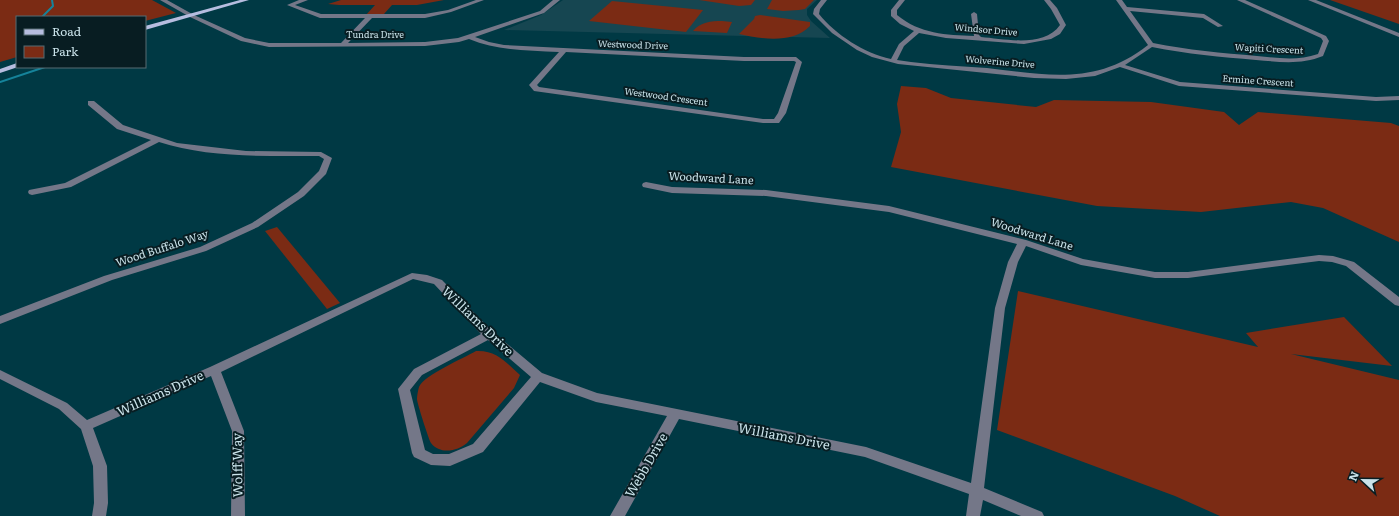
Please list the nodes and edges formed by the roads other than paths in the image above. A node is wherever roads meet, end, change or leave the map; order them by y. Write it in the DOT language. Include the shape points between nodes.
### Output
graph roads {
  1 [pos="163,0"];
  2 [pos="233,0"];
  3 [pos="246,0"];
  4 [pos="305,0"];
  5 [pos="481,0"];
  6 [pos="557,0"];
  7 [pos="824,0"];
  8 [pos="902,0"];
  9 [pos="1046,0"];
  10 [pos="1119,0"];
  11 [pos="1240,0"];
  12 [pos="1311,0"];
  13 [pos="1127,9"];
  14 [pos="188,14"];
  15 [pos="974,14"];
  16 [pos="370,16"];
  17 [pos="377,16"];
  18 [pos="146,24"];
  19 [pos="1220,26"];
  20 [pos="146,28"];
  21 [pos="357,29"];
  22 [pos="366,29"];
  23 [pos="918,31"];
  24 [pos="1399,35"];
  25 [pos="471,37"];
  26 [pos="980,38"];
  27 [pos="343,44"];
  28 [pos="353,44"];
  29 [pos="1151,45"];
  30 [pos="564,51"];
  31 [pos="796,59"];
  32 [pos="16,60"];
  33 [pos="893,61"];
  34 [pos="16,65"];
  35 [pos="1119,65"];
  36 [pos="0,66"];
  37 [pos="0,71"];
  38 [pos="1399,98"];
  39 [pos="91,103"];
  40 [pos="159,139"];
  41 [pos="646,185"];
  42 [pos="32,192"];
  43 [pos="1023,242"];
  44 [pos="1399,302"];
  45 [pos="0,320"];
  46 [pos="489,335"];
  47 [pos="214,370"];
  48 [pos="0,374"];
  49 [pos="538,376"];
  50 [pos="675,414"];
  51 [pos="86,426"];
  52 [pos="977,491"];
  53 [pos="99,516"];
  54 [pos="238,516"];
  55 [pos="617,516"];
  56 [pos="973,516"];
  57 [pos="1037,516"];
  1 -- 14 [label="street, Tundra Drive"];
  2 -- 14 [label="main road"];
  3 -- 14 [label="main road"];
  4 -- 16 [label="street" via="290,5 320,16"];
  5 -- 17 [label="street" via="425,16"];
  6 -- 25 [label="street, Tundra Drive" via="542,12"];
  7 -- 33 [label="street, Wolverine Drive" via="816,14 821,22 862,50"];
  8 -- 23 [label="street, Windsor Drive" via="894,10 894,16"];
  9 -- 26 [label="street, Windsor Drive" via="1054,8 1063,25 1055,35 1019,42"];
  10 -- 13 [label="street"];
  11 -- 29 [label="street, Wapiti Crescent" via="1324,37 1326,40 1321,56 1311,60 1290,60 1201,54"];
  12 -- 24 [label="street"];
  13 -- 19 [label="street" via="1204,16"];
  13 -- 29 [label="street"];
  14 -- 18 [label="main road"];
  14 -- 20 [label="main road"];
  14 -- 27 [label="street, Tundra Drive" via="243,40 255,43"];
  15 -- 26 [label="street" via="976,35"];
  16 -- 17 [label="street"];
  16 -- 21 [label="street"];
  17 -- 22 [label="street"];
  21 -- 22 [label="street"];
  21 -- 27 [label="street"];
  22 -- 28 [label="street"];
  23 -- 26 [label="street, Windsor Drive"];
  23 -- 33 [label="street" via="901,45"];
  25 -- 28 [label="street, Tundra Drive" via="425,44"];
  25 -- 30 [label="street, Westwood Drive" via="496,46"];
  27 -- 28 [label="street, Tundra Drive"];
  29 -- 35 [label="street, Wolverine Drive" via="1144,52"];
  30 -- 31 [label="street, Westwood Drive"];
  30 -- 31 [label="street, Westwood Crescent" via="533,85 537,89 776,122 782,113 799,62"];
  32 -- 36 [label="main road"];
  33 -- 35 [label="street, Wolverine Drive" via="1065,78 1095,74"];
  34 -- 37 [label="main road"];
  35 -- 38 [label="street, Ermine Crescent" via="1179,84 1376,99"];
  39 -- 40 [label="street, Wood Buffalo Way" via="120,127"];
  40 -- 42 [label="street" via="68,185"];
  40 -- 45 [label="street, Wood Buffalo Way" via="176,145 246,154 322,154 328,158 323,172 301,194 255,225 203,250 108,278"];
  41 -- 43 [label="street, Woodward Lane" via="672,190 766,193 889,209"];
  43 -- 44 [label="street, Woodward Lane" via="1081,262 1155,275 1188,275 1319,258 1333,259 1350,264"];
  43 -- 52 [label="street" via="1013,262 1000,308"];
  46 -- 47 [label="street, Williams Drive" via="438,282 412,276"];
  46 -- 49 [label="street, Williams Drive"];
  46 -- 49 [label="street" via="418,372 404,389 419,453 431,459 450,460 478,448"];
  47 -- 51 [label="street, Williams Drive"];
  47 -- 54 [label="street, Wolff Way" via="238,431"];
  48 -- 51 [label="street" via="63,406"];
  49 -- 50 [label="street, Williams Drive" via="596,397"];
  50 -- 52 [label="street, Williams Drive" via="866,452"];
  50 -- 55 [label="street, Webb Drive"];
  51 -- 53 [label="street" via="100,466"];
  52 -- 56 [label="street"];
  52 -- 57 [label="street, Williams Drive"];
}
